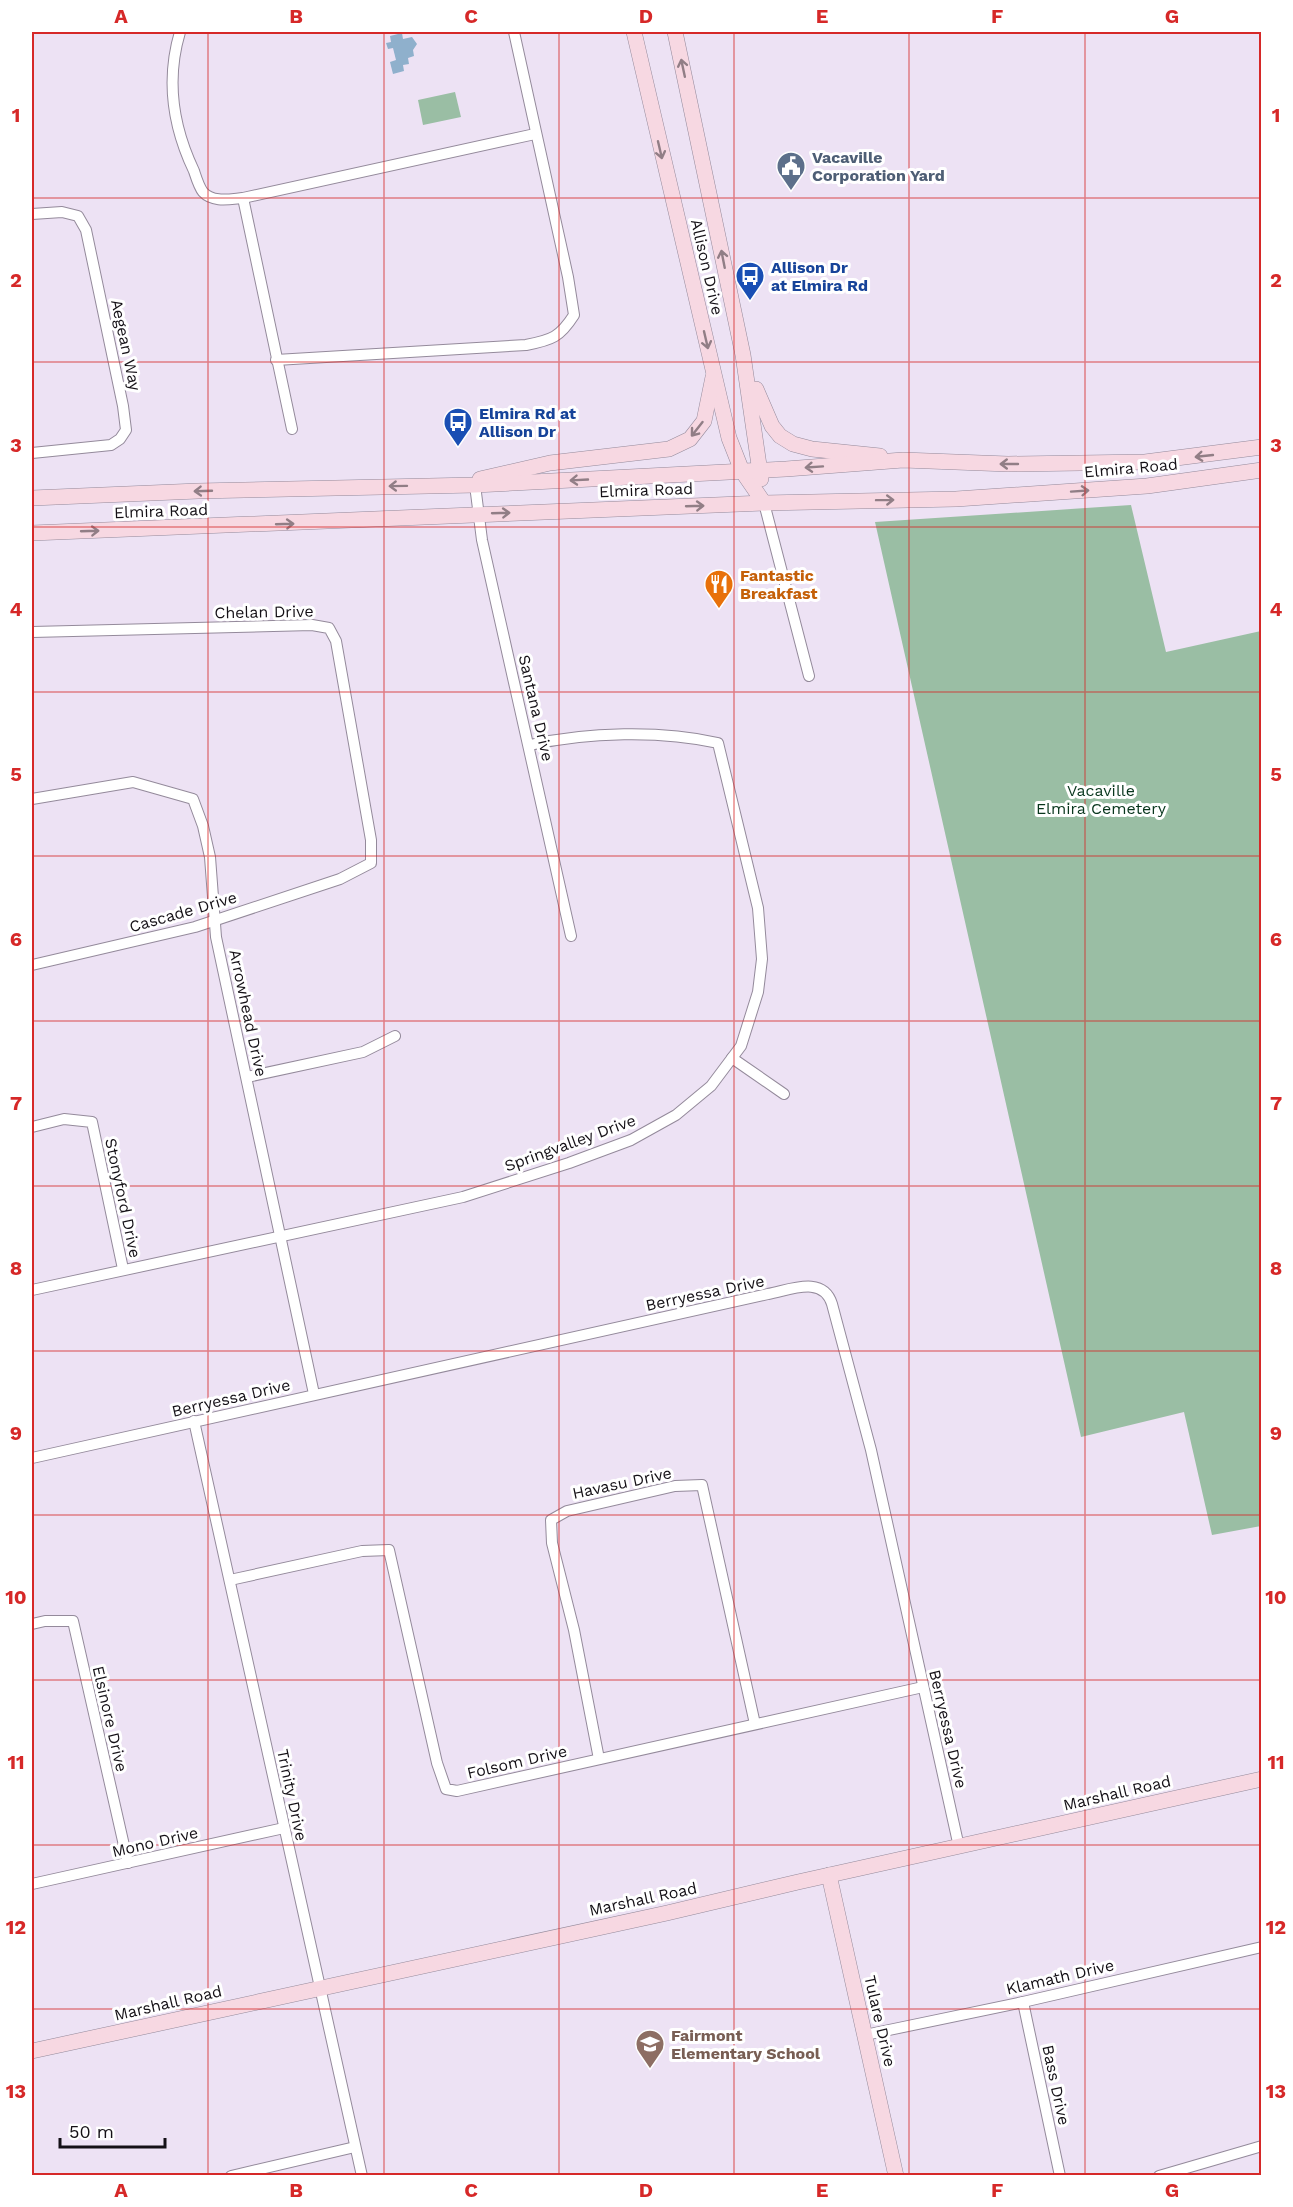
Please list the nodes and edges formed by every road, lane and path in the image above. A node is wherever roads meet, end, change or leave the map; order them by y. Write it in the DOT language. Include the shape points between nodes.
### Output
graph roads {
  1 [pos="180,32"];
  2 [pos="514,32"];
  3 [pos="634,32"];
  4 [pos="675,32"];
  5 [pos="535,134"];
  6 [pos="243,198"];
  7 [pos="32,214"];
  8 [pos="743,355"];
  9 [pos="276,360"];
  10 [pos="714,374"];
  11 [pos="292,429"];
  12 [pos="1262,447"];
  13 [pos="32,453"];
  14 [pos="903,460"];
  15 [pos="760,470"];
  16 [pos="1262,470"];
  17 [pos="742,471"];
  18 [pos="457,485"];
  19 [pos="475,486"];
  20 [pos="32,498"];
  21 [pos="764,503"];
  22 [pos="478,514"];
  23 [pos="32,533"];
  24 [pos="32,632"];
  25 [pos="809,676"];
  26 [pos="530,745"];
  27 [pos="32,799"];
  28 [pos="340,879"];
  29 [pos="214,920"];
  30 [pos="571,936"];
  31 [pos="32,964"];
  32 [pos="395,1036"];
  33 [pos="732,1058"];
  34 [pos="247,1077"];
  35 [pos="784,1094"];
  36 [pos="32,1127"];
  37 [pos="280,1236"];
  38 [pos="123,1269"];
  39 [pos="32,1290"];
  40 [pos="314,1394"];
  41 [pos="194,1421"];
  42 [pos="32,1458"];
  43 [pos="230,1580"];
  44 [pos="32,1624"];
  45 [pos="923,1687"];
  46 [pos="755,1724"];
  47 [pos="599,1759"];
  48 [pos="1262,1779"];
  49 [pos="284,1828"];
  50 [pos="959,1847"];
  51 [pos="128,1863"];
  52 [pos="829,1875"];
  53 [pos="32,1884"];
  54 [pos="1262,1947"];
  55 [pos="320,1988"];
  56 [pos="1023,2002"];
  57 [pos="865,2035"];
  58 [pos="32,2051"];
  59 [pos="1262,2146"];
  60 [pos="355,2147"];
  61 [pos="231,2175"];
  62 [pos="362,2175"];
  63 [pos="896,2175"];
  64 [pos="1060,2175"];
  65 [pos="1159,2175"];
  1 -- 6 [label="street" via="172,81 174,112 184,152 204,193 219,200"];
  2 -- 5 [label="street"];
  3 -- 10 [label="main road, Allison Drive, one-way"];
  8 -- 4 [label="main road, Allison Drive, one-way"];
  5 -- 6 [label="street"];
  5 -- 9 [label="street" via="574,315 564,331 526,345"];
  6 -- 9 [label="street"];
  7 -- 13 [label="street, Aegean Way" via="62,212 78,216 86,230 126,430 111,445"];
  8 -- 14 [label="main road" via="764,411 780,436 812,449"];
  8 -- 15 [label="main road, Allison Drive"];
  9 -- 11 [label="street"];
  10 -- 17 [label="main road, Allison Drive" via="729,438"];
  10 -- 18 [label="main road, one-way" via="704,421 690,439 669,449 550,463"];
  12 -- 14 [label="main road, Elmira Road, one-way" via="1145,462 1008,464"];
  14 -- 15 [label="main road, Elmira Road, one-way"];
  15 -- 17 [label="main road, Elmira Road"];
  15 -- 21 [label="main road, Allison Drive"];
  21 -- 16 [label="main road, Elmira Road, one-way" via="956,499 1147,486"];
  17 -- 19 [label="main road, Elmira Road, one-way"];
  17 -- 21 [label="main road, Allison Drive"];
  18 -- 19 [label="main road, Elmira Road"];
  18 -- 20 [label="main road, Elmira Road, one-way"];
  19 -- 22 [label="street, Santana Drive"];
  22 -- 21 [label="main road, Elmira Road, one-way"];
  21 -- 25 [label="street, Allison Drive"];
  23 -- 22 [label="main road, Elmira Road, one-way"];
  22 -- 26 [label="street, Santana Drive"];
  24 -- 28 [label="street, Chelan Drive" via="312,625 329,628 336,641 371,840 371,863"];
  26 -- 30 [label="street, Santana Drive"];
  26 -- 33 [label="street, Springvalley Drive" via="609,735 689,736 718,743 758,908 762,959 758,992 741,1046"];
  27 -- 29 [label="street, Arrowhead Drive" via="133,782 192,799 210,857"];
  28 -- 29 [label="street, Cascade Drive"];
  29 -- 31 [label="street, Cascade Drive"];
  29 -- 34 [label="street, Arrowhead Drive"];
  32 -- 34 [label="street" via="363,1053"];
  33 -- 35 [label="street"];
  33 -- 37 [label="street, Springvalley Drive" via="711,1086 676,1115 631,1140 463,1197"];
  34 -- 37 [label="street, Arrowhead Drive"];
  36 -- 38 [label="street, Stonyford Drive" via="64,1119 92,1122"];
  37 -- 38 [label="street, Springvalley Drive"];
  37 -- 40 [label="street, Arrowhead Drive"];
  38 -- 39 [label="street, Springvalley Drive"];
  40 -- 41 [label="street, Berryessa Drive"];
  40 -- 45 [label="street, Berryessa Drive" via="779,1292 823,1288 832,1304 871,1450"];
  41 -- 42 [label="street, Berryessa Drive"];
  41 -- 43 [label="street, Trinity Drive"];
  43 -- 47 [label="street, Folsom Drive" via="362,1551 389,1550 446,1789 457,1791"];
  43 -- 49 [label="street, Trinity Drive"];
  44 -- 51 [label="street, Elsinore Drive" via="73,1621"];
  45 -- 46 [label="street, Folsom Drive"];
  45 -- 50 [label="street, Berryessa Drive"];
  46 -- 47 [label="street, Folsom Drive"];
  46 -- 47 [label="street, Havasu Drive" via="702,1485 675,1486 567,1510 550,1520 552,1542"];
  48 -- 50 [label="main road, Marshall Road"];
  49 -- 51 [label="street, Mono Drive"];
  49 -- 55 [label="street, Trinity Drive"];
  50 -- 52 [label="main road, Marshall Road"];
  51 -- 53 [label="street, Mono Drive"];
  52 -- 55 [label="main road, Marshall Road"];
  52 -- 57 [label="main road, Tulare Drive"];
  54 -- 56 [label="street, Klamath Drive"];
  55 -- 58 [label="main road, Marshall Road"];
  55 -- 60 [label="street, Trinity Drive"];
  56 -- 57 [label="street, Klamath Drive"];
  56 -- 64 [label="street, Bass Drive"];
  57 -- 63 [label="main road, Tulare Drive"];
  59 -- 65 [label="street"];
  60 -- 61 [label="street"];
  60 -- 62 [label="street, Trinity Drive"];
}
